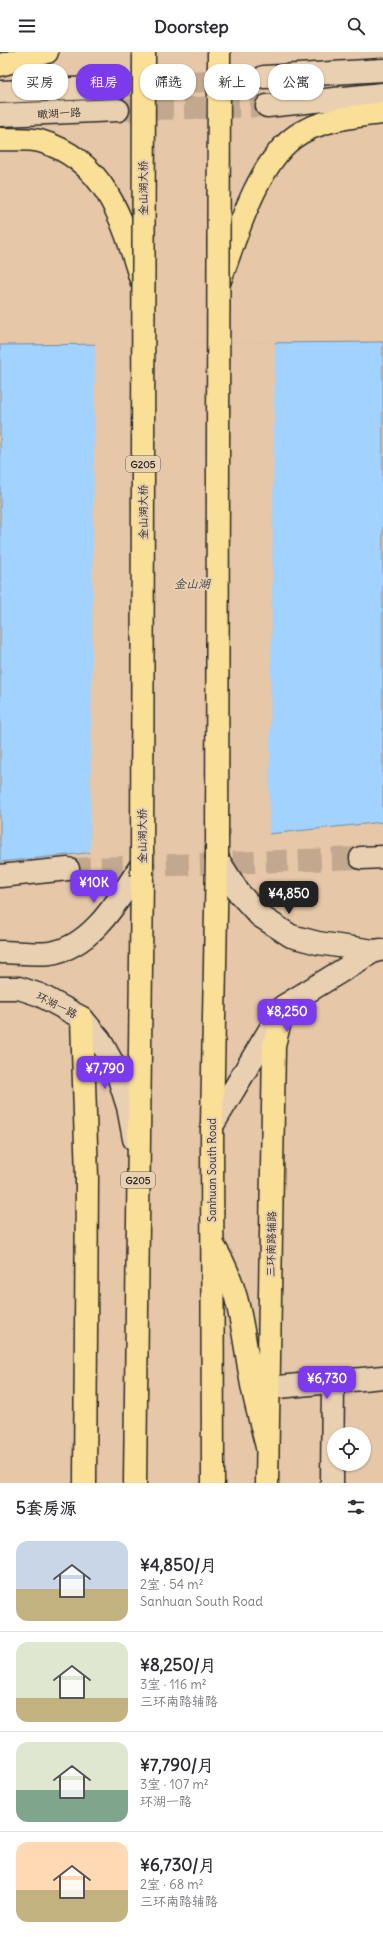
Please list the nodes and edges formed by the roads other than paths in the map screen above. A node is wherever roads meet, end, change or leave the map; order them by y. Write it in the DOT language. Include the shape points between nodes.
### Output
graph roads {
  1 [pos="47,52"];
  2 [pos="144,52"];
  3 [pos="220,52"];
  4 [pos="0,65"];
  5 [pos="383,70"];
  6 [pos="264,77"];
  7 [pos="76,89"];
  8 [pos="0,92"];
  9 [pos="383,94"];
  10 [pos="267,106"];
  11 [pos="118,110"];
  12 [pos="383,113"];
  13 [pos="0,115"];
  14 [pos="0,139"];
  15 [pos="219,284"];
  16 [pos="143,287"];
  17 [pos="383,857"];
  18 [pos="217,858"];
  19 [pos="361,858"];
  20 [pos="68,869"];
  21 [pos="142,870"];
  22 [pos="0,876"];
  23 [pos="378,950"];
  24 [pos="0,952"];
  25 [pos="0,988"];
  26 [pos="284,1006"];
  27 [pos="82,1018"];
  28 [pos="212,1126"];
  29 [pos="138,1157"];
  30 [pos="212,1244"];
  31 [pos="383,1377"];
  32 [pos="333,1382"];
  33 [pos="268,1388"];
  34 [pos="267,1447"];
  35 [pos="85,1483"];
  36 [pos="136,1483"];
  37 [pos="213,1483"];
  38 [pos="267,1483"];
  39 [pos="332,1483"];
  1 -- 4 [label="main road"];
  2 -- 16 [label="main road, 金山湖大桥 / G205, bridge"];
  3 -- 15 [label="main road, bridge"];
  5 -- 6 [label="street"];
  7 -- 8 [label="street"];
  9 -- 10 [label="street"];
  11 -- 13 [label="street, 瞰湖一路"];
  12 -- 15 [label="main road" via="354,116 320,125 293,138 276,155 247,205"];
  14 -- 16 [label="main road" via="38,140 70,153 90,171 107,192 127,233"];
  15 -- 18 [label="main road, bridge"];
  16 -- 21 [label="main road, 金山湖大桥 / G205, bridge"];
  17 -- 19 [label="street"];
  18 -- 23 [label="street" via="239,893 260,916 291,936 318,943"];
  18 -- 28 [label="main road, Sanhuan South Road"];
  20 -- 22 [label="street"];
  21 -- 24 [label="street" via="110,913 77,944 50,953"];
  21 -- 29 [label="main road, G205"];
  23 -- 26 [label="street"];
  25 -- 27 [label="street, 环湖一路" via="18,988 40,995"];
  26 -- 28 [label="street"];
  26 -- 33 [label="main road, 三环南路辅路" via="274,1045"];
  27 -- 29 [label="street, 环湖一路" via="100,1040 116,1069 128,1107"];
  27 -- 35 [label="main road" via="88,1178"];
  28 -- 30 [label="main road, Sanhuan South Road"];
  29 -- 36 [label="main road, G205"];
  30 -- 34 [label="main road" via="224,1262 238,1299 252,1387"];
  30 -- 37 [label="main road, Sanhuan South Road"];
  31 -- 32 [label="street"];
  32 -- 33 [label="street"];
  32 -- 39 [label="street"];
  33 -- 34 [label="main road, 三环南路辅路"];
  34 -- 38 [label="main road, 三环南路辅路"];
}
